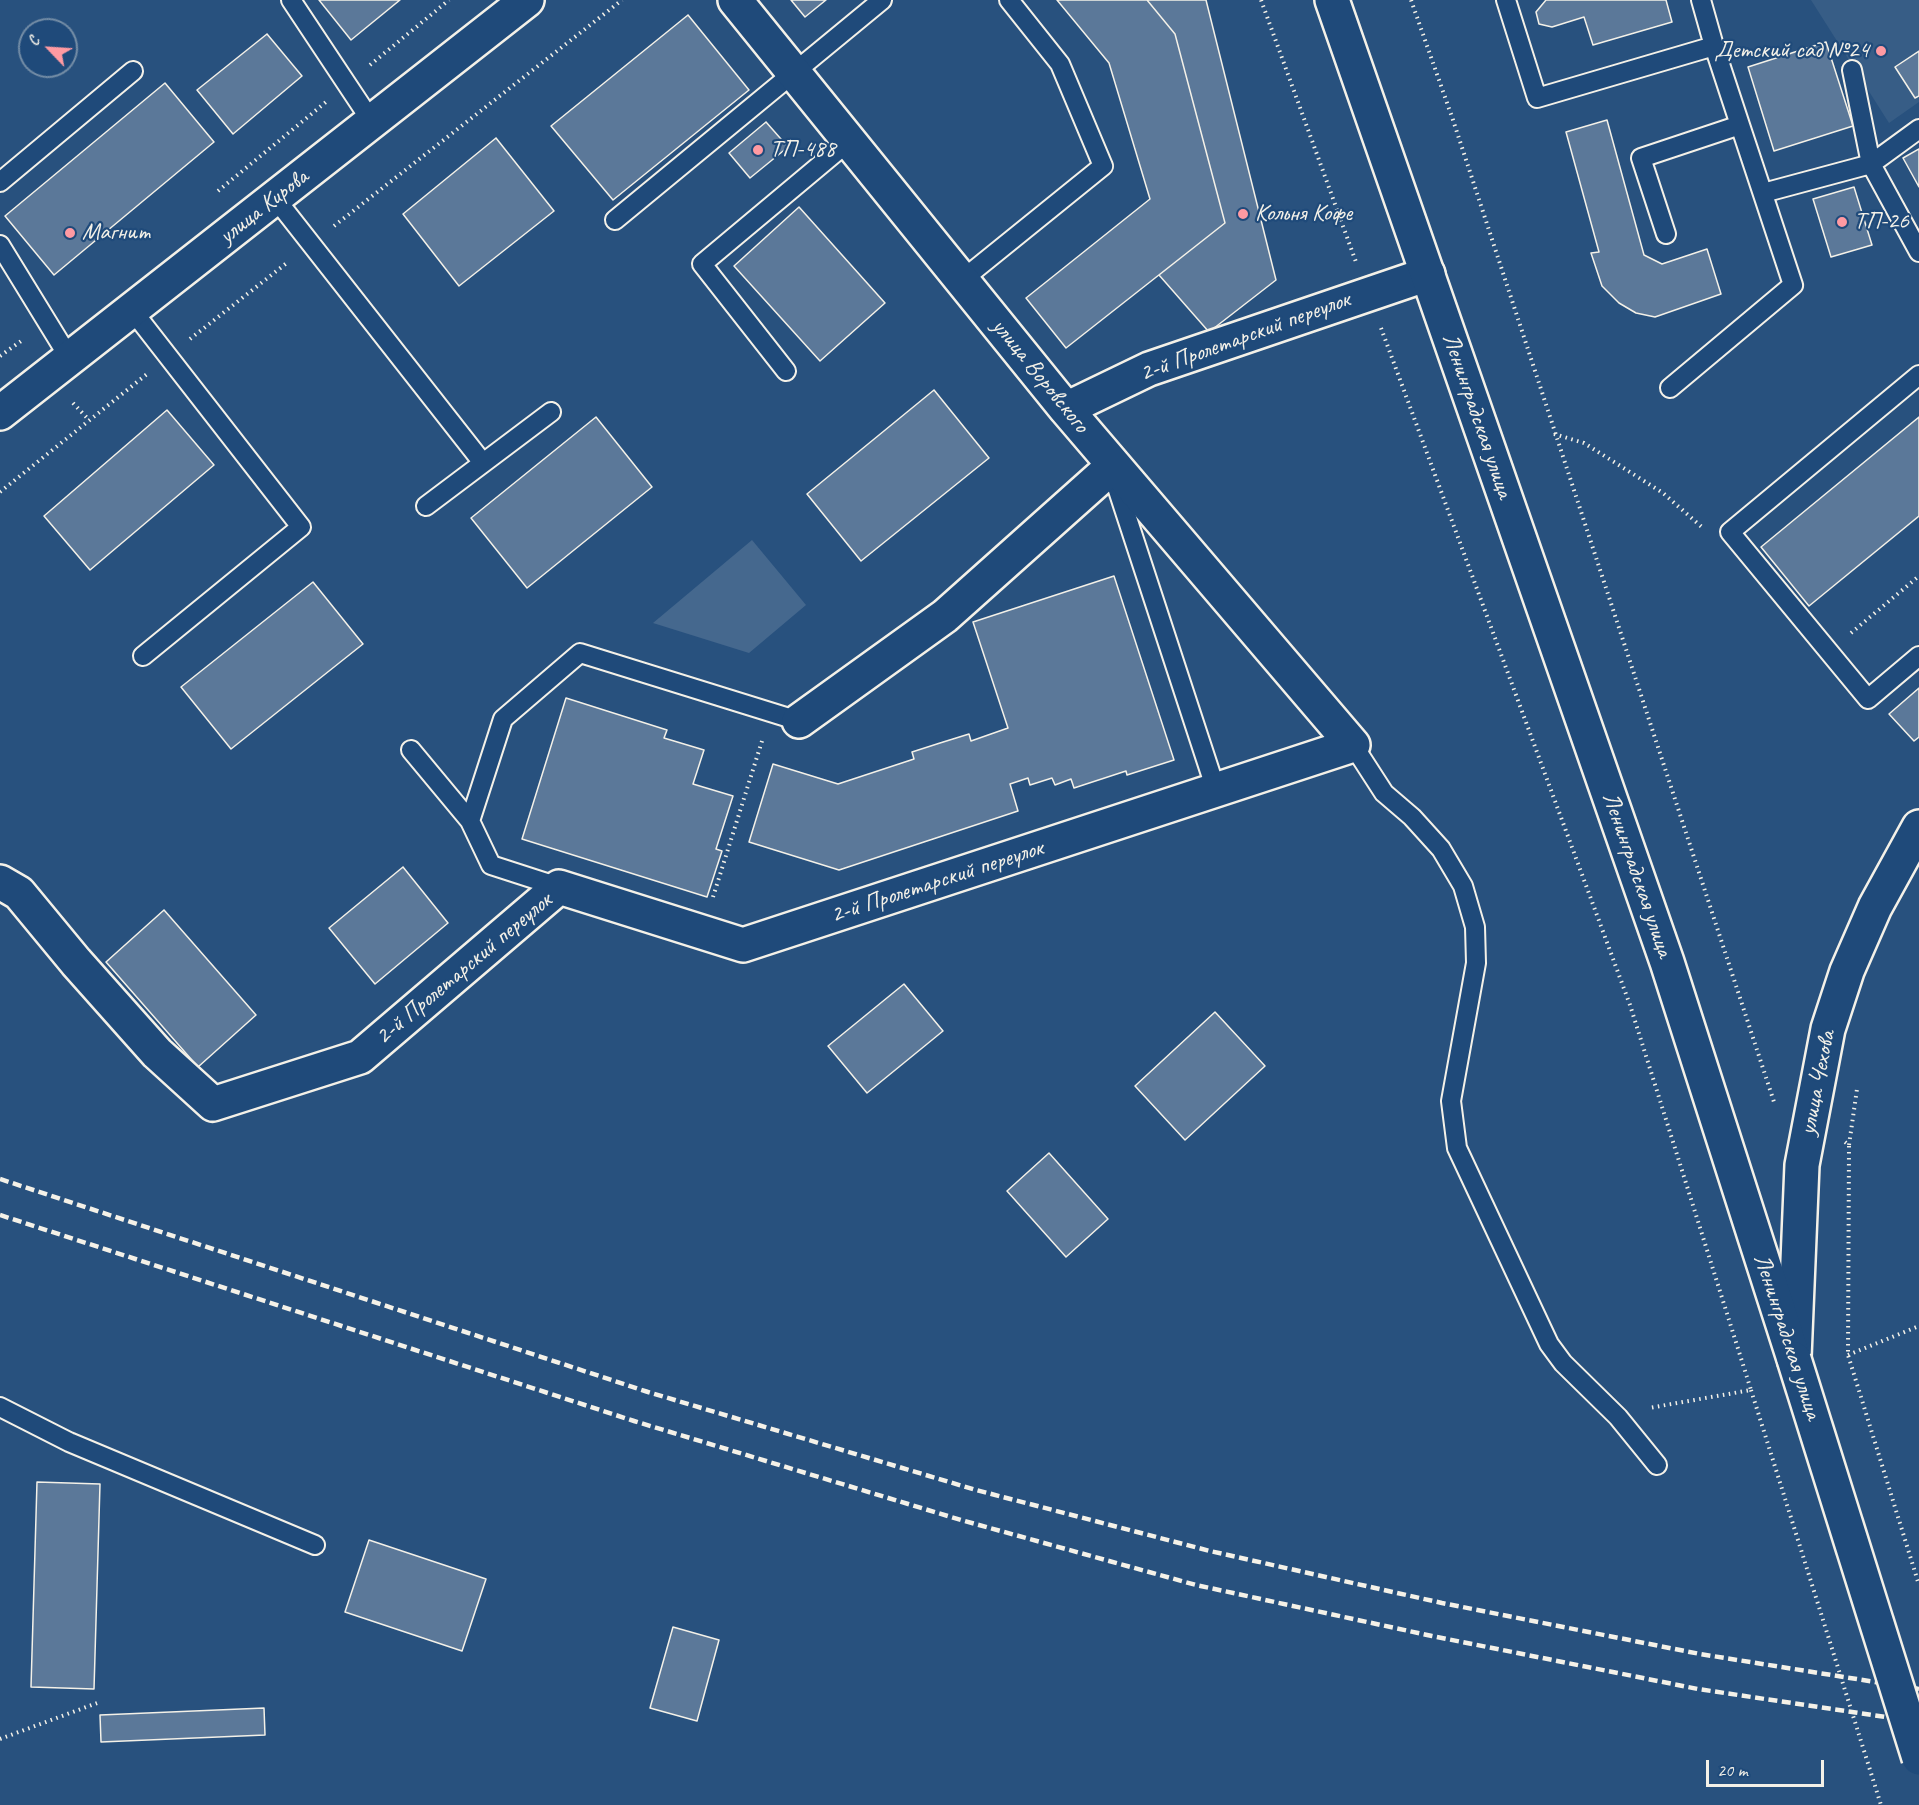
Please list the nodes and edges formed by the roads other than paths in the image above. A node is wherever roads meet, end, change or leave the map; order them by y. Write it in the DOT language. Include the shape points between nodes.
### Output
graph roads {
  1 [pos="291,0"];
  2 [pos="527,0"];
  3 [pos="735,0"];
  4 [pos="882,0"];
  5 [pos="1009,0"];
  6 [pos="1332,0"];
  7 [pos="1506,0"];
  8 [pos="1701,0"];
  9 [pos="1714,46"];
  10 [pos="1852,70"];
  11 [pos="133,71"];
  12 [pos="794,73"];
  13 [pos="372,122"];
  14 [pos="1740,125"];
  15 [pos="1919,129"];
  16 [pos="849,141"];
  17 [pos="1871,164"];
  18 [pos="0,182"];
  19 [pos="1763,193"];
  20 [pos="275,198"];
  21 [pos="615,220"];
  22 [pos="1666,234"];
  23 [pos="0,245"];
  24 [pos="1919,252"];
  25 [pos="1428,273"];
  26 [pos="962,280"];
  27 [pos="132,310"];
  28 [pos="70,359"];
  29 [pos="786,371"];
  30 [pos="1919,375"];
  31 [pos="1670,388"];
  32 [pos="1066,409"];
  33 [pos="551,412"];
  34 [pos="0,414"];
  35 [pos="483,463"];
  36 [pos="1112,467"];
  37 [pos="426,506"];
  38 [pos="143,656"];
  39 [pos="1919,656"];
  40 [pos="785,717"];
  41 [pos="1353,745"];
  42 [pos="411,750"];
  43 [pos="1216,790"];
  44 [pos="470,821"];
  45 [pos="1919,827"];
  46 [pos="0,882"];
  47 [pos="560,887"];
  48 [pos="1794,1359"];
  49 [pos="0,1407"];
  50 [pos="1657,1465"];
  51 [pos="315,1545"];
  52 [pos="1919,1758"];
  1 -- 13 [label="lane"];
  2 -- 13 [label="street, улица Кирова"];
  3 -- 12 [label="street, улица Воровского"];
  4 -- 12 [label="lane"];
  5 -- 26 [label="lane" via="1060,64 1102,166"];
  6 -- 25 [label="street, Ленинградская улица"];
  7 -- 9 [label="lane" via="1537,98"];
  8 -- 9 [label="lane"];
  9 -- 14 [label="lane"];
  10 -- 17 [label="lane"];
  11 -- 18 [label="lane"];
  12 -- 16 [label="street, улица Воровского"];
  12 -- 21 [label="lane"];
  13 -- 20 [label="street, улица Кирова"];
  14 -- 19 [label="lane"];
  14 -- 22 [label="lane" via="1641,158"];
  15 -- 17 [label="lane"];
  16 -- 26 [label="street, улица Воровского"];
  16 -- 29 [label="lane" via="702,264"];
  17 -- 19 [label="lane"];
  17 -- 24 [label="lane"];
  19 -- 31 [label="lane" via="1793,285"];
  20 -- 27 [label="street, улица Кирова"];
  20 -- 35 [label="lane"];
  23 -- 28 [label="lane"];
  25 -- 32 [label="street, 2-й Пролетарский переулок" via="1149,369"];
  25 -- 48 [label="street, Ленинградская улица" via="1667,962"];
  26 -- 32 [label="street, улица Воровского"];
  27 -- 28 [label="street, улица Кирова"];
  27 -- 38 [label="lane" via="301,527"];
  28 -- 34 [label="street, улица Кирова"];
  30 -- 39 [label="lane" via="1730,532 1868,699"];
  32 -- 36 [label="street, улица Воровского"];
  33 -- 35 [label="lane"];
  35 -- 37 [label="lane"];
  36 -- 40 [label="street" via="945,616"];
  36 -- 41 [label="street, улица Воровского"];
  36 -- 43 [label="lane"];
  40 -- 44 [label="lane" via="580,653 503,719"];
  41 -- 43 [label="street, 2-й Пролетарский переулок"];
  41 -- 50 [label="lane" via="1384,794 1441,849 1463,886 1475,927 1476,963 1452,1101 1457,1148 1549,1344"];
  42 -- 44 [label="lane"];
  43 -- 47 [label="street, 2-й Пролетарский переулок" via="743,945"];
  44 -- 47 [label="lane" via="491,865"];
  45 -- 48 [label="street, улица Чехова" via="1875,907 1847,971 1828,1029 1802,1165"];
  46 -- 47 [label="street, 2-й Пролетарский переулок" via="19,893 157,1053 213,1104 360,1057"];
  48 -- 52 [label="street, Ленинградская улица, bridge"];
  49 -- 51 [label="lane" via="69,1442"];
}
